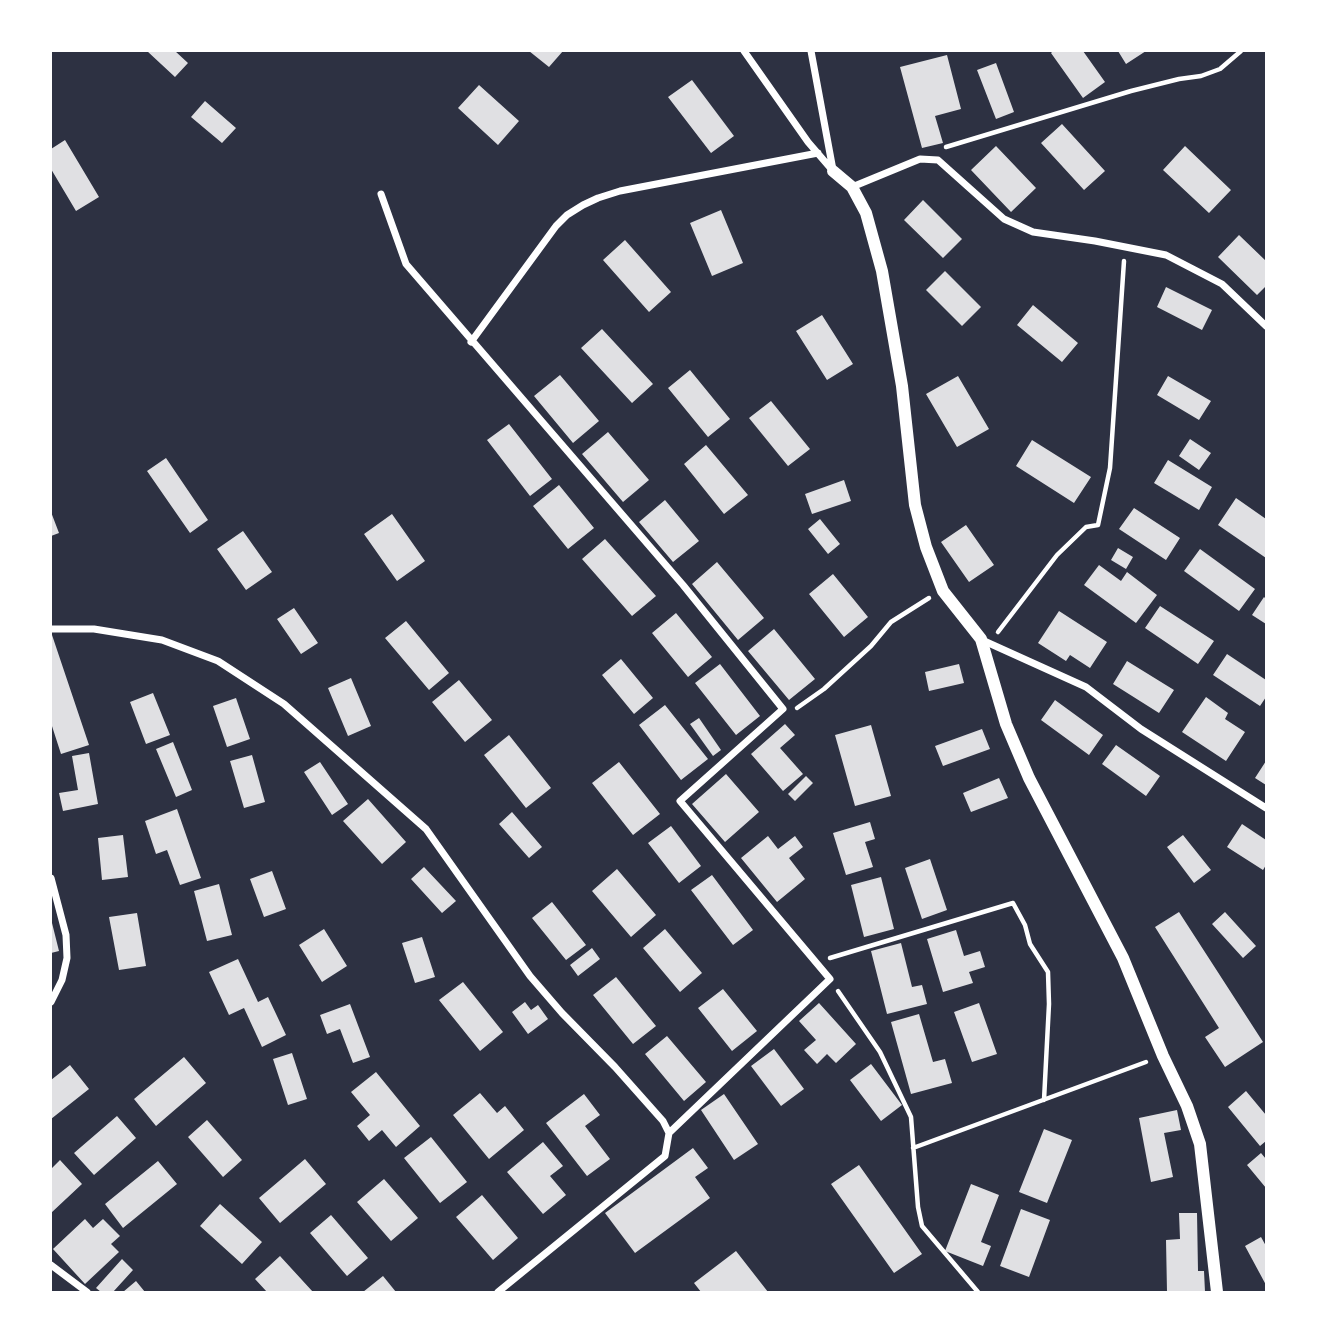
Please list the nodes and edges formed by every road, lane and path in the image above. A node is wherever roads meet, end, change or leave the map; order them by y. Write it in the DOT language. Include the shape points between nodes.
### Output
graph roads {
  1 [pos="744,51"];
  2 [pos="811,51"];
  3 [pos="1241,51"];
  4 [pos="818,153"];
  5 [pos="920,159"];
  6 [pos="833,171"];
  7 [pos="852,187"];
  8 [pos="381,194"];
  9 [pos="1125,247"];
  10 [pos="1266,326"];
  11 [pos="471,342"];
  12 [pos="943,591"];
  13 [pos="51,629"];
  14 [pos="985,641"];
  15 [pos="783,709"];
  16 [pos="1266,808"];
  17 [pos="51,878"];
  18 [pos="816,963"];
  19 [pos="830,979"];
  20 [pos="51,1002"];
  21 [pos="1163,1056"];
  22 [pos="1044,1100"];
  23 [pos="669,1133"];
  24 [pos="914,1148"];
  25 [pos="51,1265"];
  26 [pos="87,1292"];
  27 [pos="498,1292"];
  28 [pos="978,1292"];
  29 [pos="1217,1292"];
  1 -- 4 [label="street"];
  2 -- 6 [label="street"];
  3 -- 5 [label="path" via="1220,69 1201,76 1131,91 954,143"];
  4 -- 6 [label="street"];
  4 -- 11 [label="street" via="620,191 583,205 556,226"];
  5 -- 7 [label="street"];
  5 -- 9 [label="street" via="938,160 1004,219 1033,232"];
  6 -- 7 [label="street"];
  7 -- 12 [label="street" via="866,213 882,271 902,386 915,505"];
  8 -- 11 [label="street" via="406,264"];
  9 -- 10 [label="street" via="1166,256 1222,284"];
  9 -- 14 [label="path" via="1110,468 1098,525 1086,527 1057,555"];
  11 -- 15 [label="street" via="683,585"];
  12 -- 14 [label="street"];
  12 -- 15 [label="path" via="891,622 824,689 792,711"];
  13 -- 23 [label="street" via="94,629 162,640 218,661 284,704 426,829 530,976"];
  14 -- 16 [label="street" via="1086,687 1141,729"];
  14 -- 21 [label="street" via="1006,724 1029,778 1123,958"];
  15 -- 18 [label="street" via="680,801"];
  17 -- 20 [label="street" via="66,935 67,958"];
  18 -- 19 [label="street"];
  18 -- 22 [label="path" via="1013,903 1048,972"];
  19 -- 23 [label="street"];
  19 -- 24 [label="path" via="880,1052 911,1117"];
  21 -- 22 [label="path"];
  21 -- 29 [label="street" via="1200,1143"];
  22 -- 24 [label="path"];
  23 -- 27 [label="street" via="665,1156"];
  24 -- 28 [label="path" via="922,1226"];
  25 -- 26 [label="street"];
}
